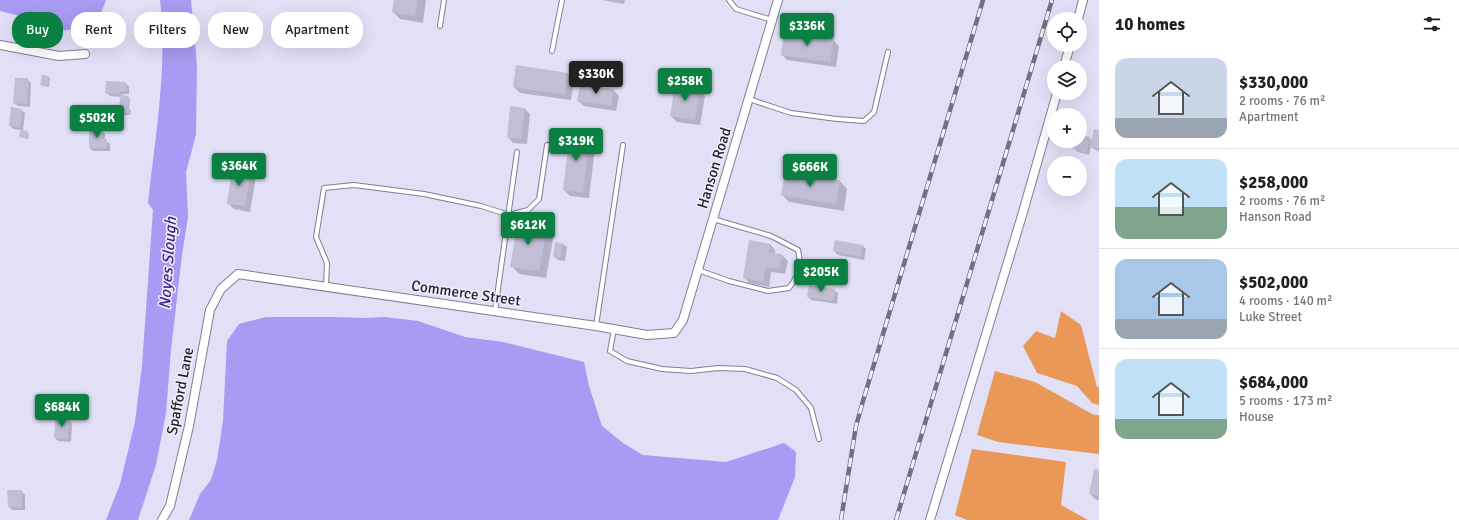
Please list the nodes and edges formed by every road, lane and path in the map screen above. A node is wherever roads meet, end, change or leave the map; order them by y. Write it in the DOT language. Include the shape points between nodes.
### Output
graph roads {
  1 [pos="444,0"];
  2 [pos="562,0"];
  3 [pos="729,0"];
  4 [pos="778,0"];
  5 [pos="1083,0"];
  6 [pos="1080,12"];
  7 [pos="772,20"];
  8 [pos="440,26"];
  9 [pos="0,45"];
  10 [pos="552,51"];
  11 [pos="888,52"];
  12 [pos="85,54"];
  13 [pos="749,99"];
  14 [pos="1055,100"];
  15 [pos="547,145"];
  16 [pos="623,145"];
  17 [pos="517,152"];
  18 [pos="509,215"];
  19 [pos="713,219"];
  20 [pos="698,270"];
  21 [pos="238,274"];
  22 [pos="326,287"];
  23 [pos="495,311"];
  24 [pos="683,320"];
  25 [pos="596,326"];
  26 [pos="614,329"];
  27 [pos="819,439"];
  28 [pos="162,520"];
  29 [pos="930,520"];
  1 -- 8 [label="lane"];
  2 -- 10 [label="lane"];
  3 -- 7 [label="lane" via="736,9"];
  4 -- 7 [label="street, Hanson Road"];
  5 -- 6 [label="street"];
  7 -- 13 [label="street, Hanson Road"];
  9 -- 12 [label="street" via="58,56"];
  11 -- 13 [label="lane" via="874,112 864,121 791,112"];
  13 -- 19 [label="street, Hanson Road"];
  14 -- 29 [label="street"];
  15 -- 18 [label="lane" via="539,199 528,210"];
  16 -- 25 [label="lane"];
  17 -- 18 [label="lane"];
  18 -- 22 [label="lane" via="482,206 424,194 354,185 324,188 316,237 327,263"];
  18 -- 23 [label="lane"];
  19 -- 20 [label="street, Hanson Road"];
  19 -- 20 [label="lane" via="771,236 798,250 801,262 798,276 789,288 768,290 729,281"];
  20 -- 24 [label="street, Hanson Road"];
  21 -- 22 [label="street, Commerce Street"];
  21 -- 28 [label="street, Spafford Lane" via="221,289 210,310 189,426 170,506"];
  22 -- 23 [label="street, Commerce Street"];
  23 -- 25 [label="street, Commerce Street"];
  24 -- 26 [label="street, Commerce Street" via="674,333 647,335"];
  25 -- 26 [label="street, Commerce Street"];
  26 -- 27 [label="lane" via="610,351 627,361 662,370 746,369 777,378 796,390 811,408"];
}
